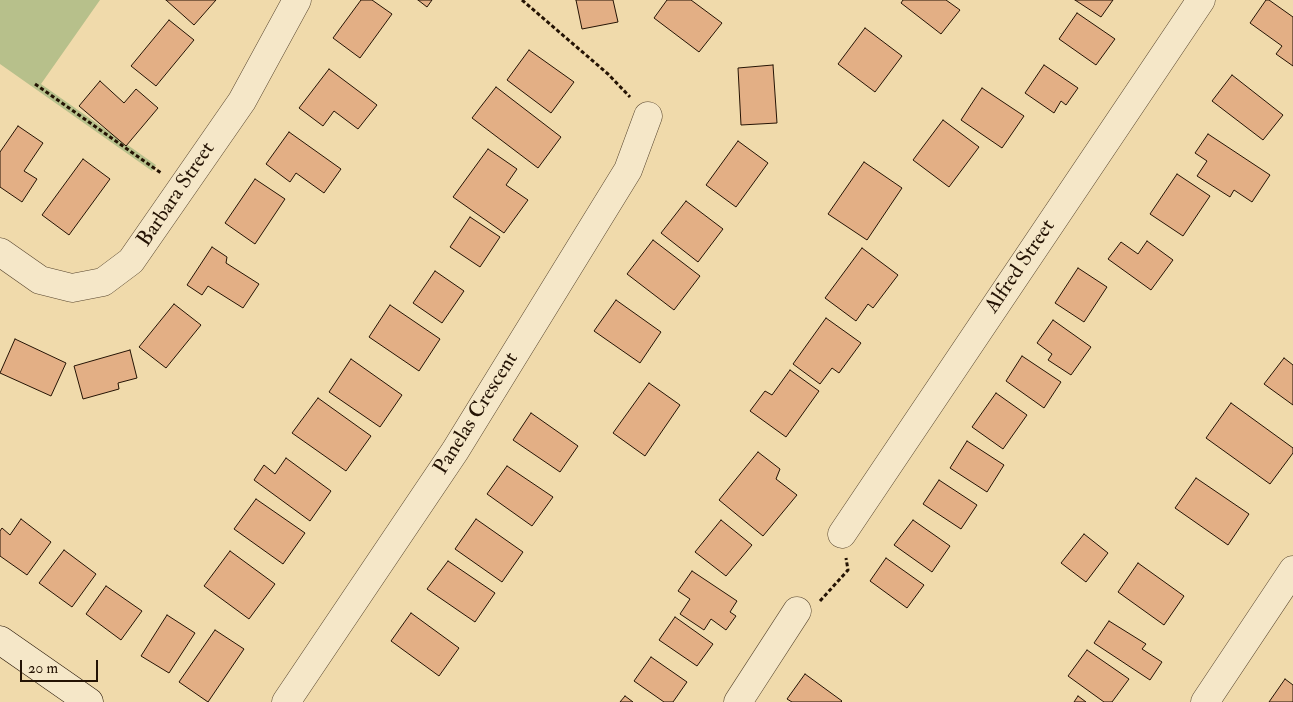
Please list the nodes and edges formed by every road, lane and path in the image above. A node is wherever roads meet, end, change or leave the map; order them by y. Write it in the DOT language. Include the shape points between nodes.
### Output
graph roads {
  1 [pos="298,0"];
  2 [pos="522,0"];
  3 [pos="1201,0"];
  4 [pos="35,84"];
  5 [pos="648,116"];
  6 [pos="182,188"];
  7 [pos="0,252"];
  8 [pos="842,534"];
  9 [pos="1293,570"];
  10 [pos="797,611"];
  11 [pos="0,640"];
  12 [pos="89,702"];
  13 [pos="286,702"];
  14 [pos="738,702"];
  15 [pos="1205,702"];
  1 -- 6 [label="street, Barbara Street" via="242,101"];
  2 -- 5 [label="path" via="608,74"];
  3 -- 8 [label="street, Alfred Street"];
  4 -- 6 [label="path"];
  5 -- 13 [label="street, Panelas Crescent" via="628,170 466,434"];
  6 -- 7 [label="street, Barbara Street" via="132,261 103,282 72,288 40,280"];
  8 -- 10 [label="path" via="848,570 822,600"];
  9 -- 15 [label="street"];
  10 -- 14 [label="street"];
  11 -- 12 [label="street"];
}
